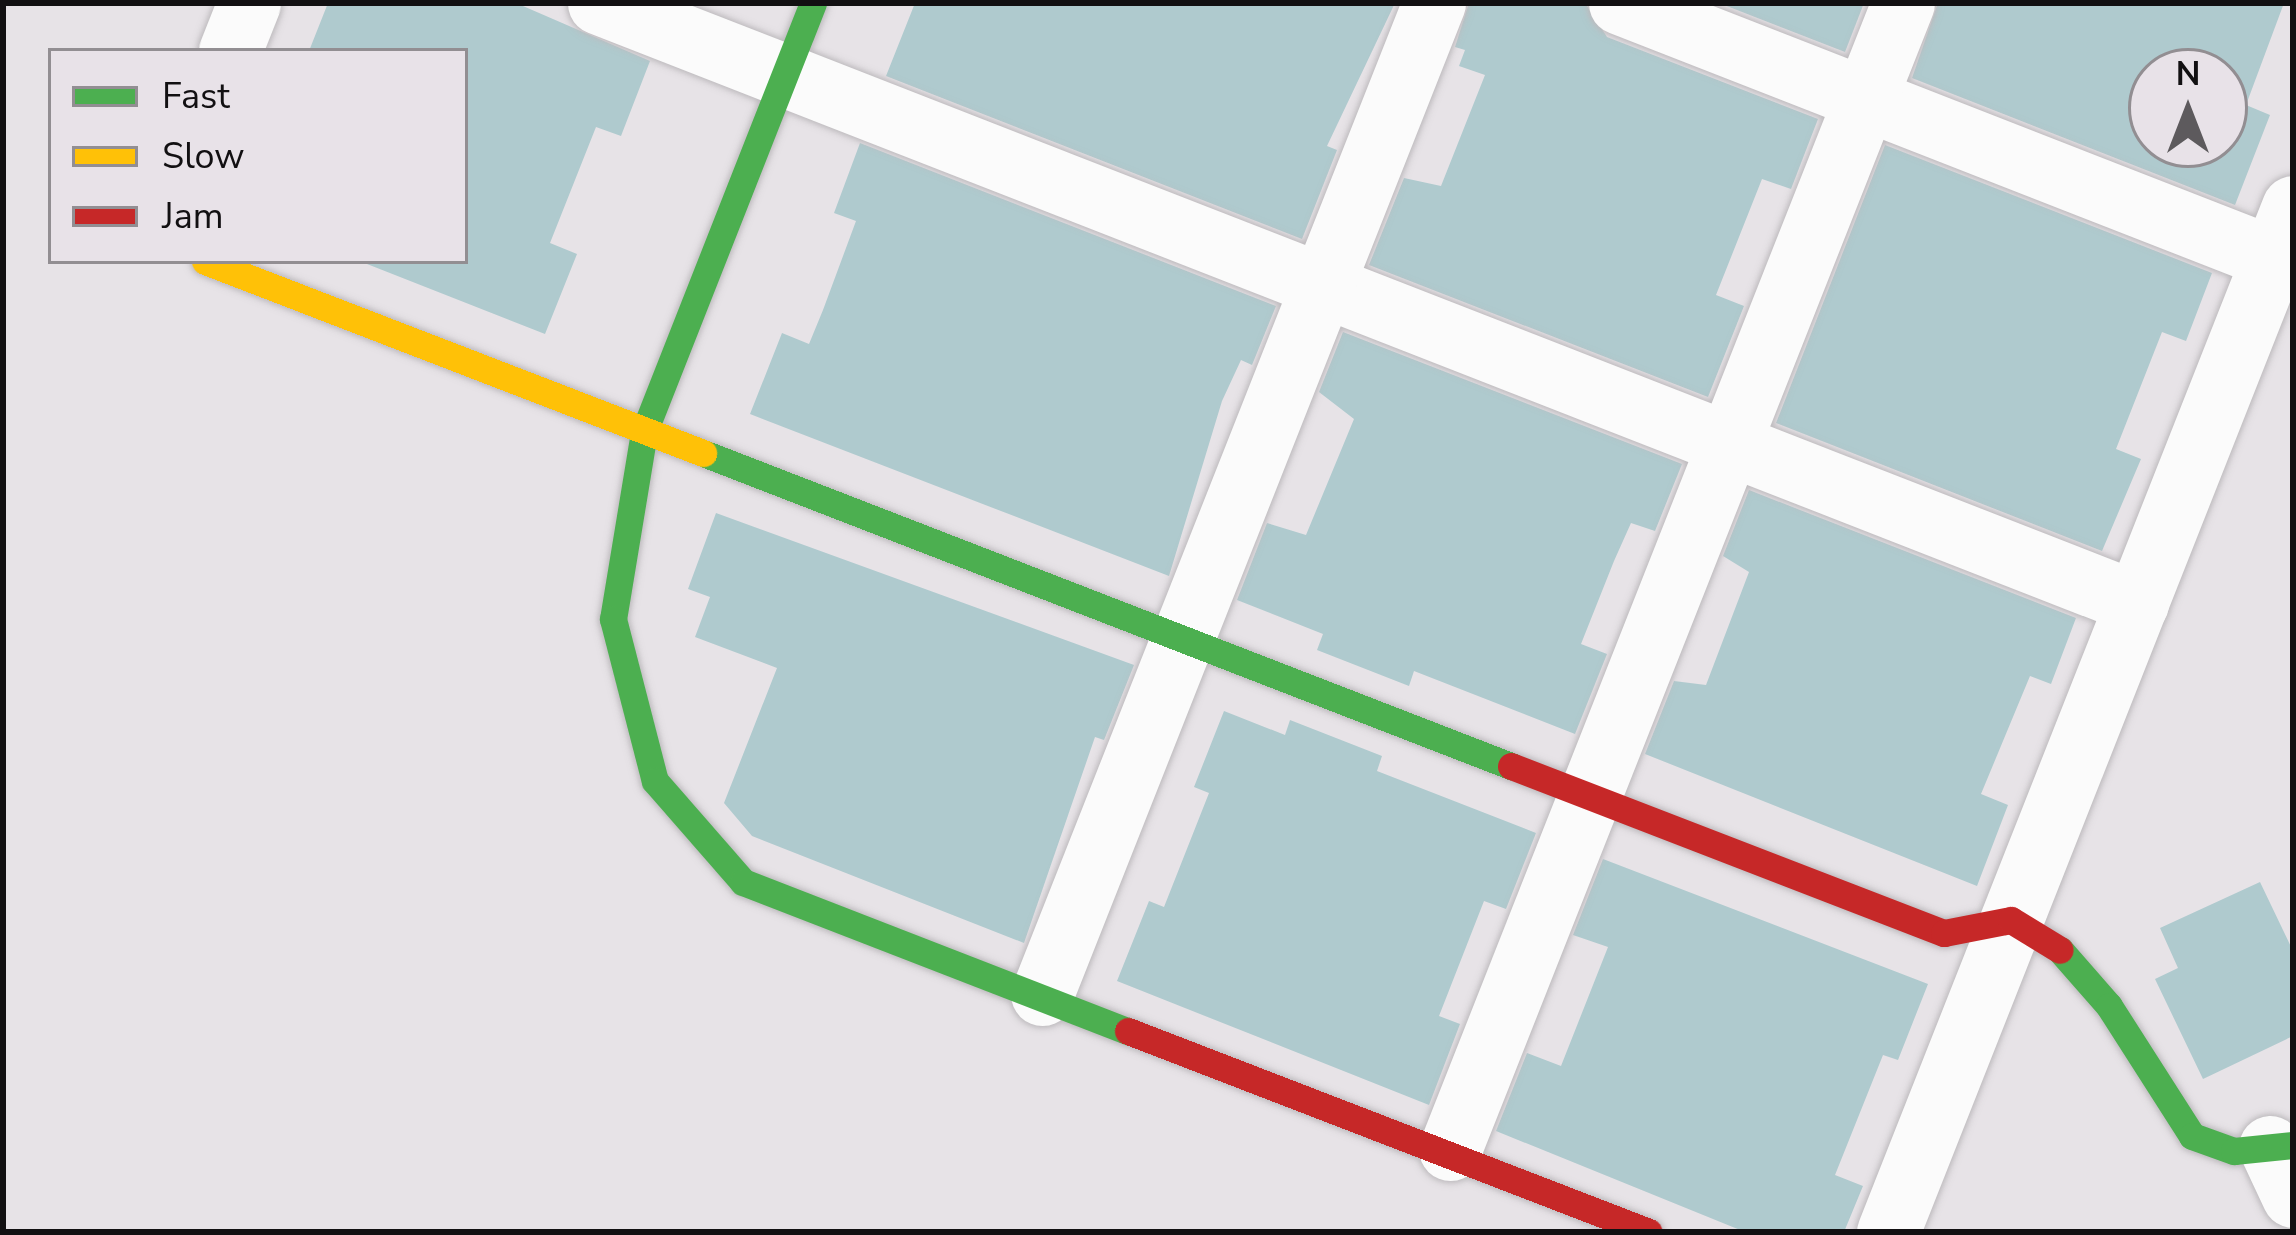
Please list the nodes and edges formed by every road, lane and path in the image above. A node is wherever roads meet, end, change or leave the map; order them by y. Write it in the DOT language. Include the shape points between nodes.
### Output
graph roads {
  1 [pos="249,3"];
  2 [pos="598,3"];
  3 [pos="813,3"];
  4 [pos="1434,3"];
  5 [pos="1620,3"];
  6 [pos="1903,3"];
  7 [pos="231,48"];
  8 [pos="784,75"];
  9 [pos="1864,99"];
  10 [pos="2286,237"];
  11 [pos="213,264"];
  12 [pos="1323,285"];
  13 [pos="644,432"];
  14 [pos="1729,444"];
  15 [pos="2137,603"];
  16 [pos="1182,642"];
  17 [pos="1587,800"];
  18 [pos="2011,920"];
  19 [pos="1042,994"];
  20 [pos="1450,1149"];
  21 [pos="2285,1163"];
  22 [pos="1649,1232"];
  23 [pos="1888,1232"];
  1 -- 7 [label="street"];
  2 -- 8 [label="street"];
  3 -- 8 [label="street"];
  4 -- 12 [label="street"];
  5 -- 9 [label="street"];
  6 -- 9 [label="street"];
  8 -- 12 [label="street"];
  8 -- 13 [label="street"];
  9 -- 10 [label="street"];
  9 -- 14 [label="street"];
  10 -- 15 [label="street"];
  11 -- 13 [label="street"];
  12 -- 14 [label="street"];
  12 -- 16 [label="street"];
  13 -- 16 [label="street"];
  13 -- 19 [label="street" via="613,619 655,781 743,882"];
  14 -- 15 [label="street"];
  14 -- 17 [label="street"];
  15 -- 18 [label="street"];
  16 -- 17 [label="street"];
  16 -- 19 [label="street"];
  17 -- 18 [label="street" via="1944,933"];
  17 -- 20 [label="street"];
  18 -- 21 [label="street" via="2053,942 2109,1006 2192,1136"];
  18 -- 23 [label="street"];
  19 -- 20 [label="street"];
  20 -- 22 [label="street"];
}
